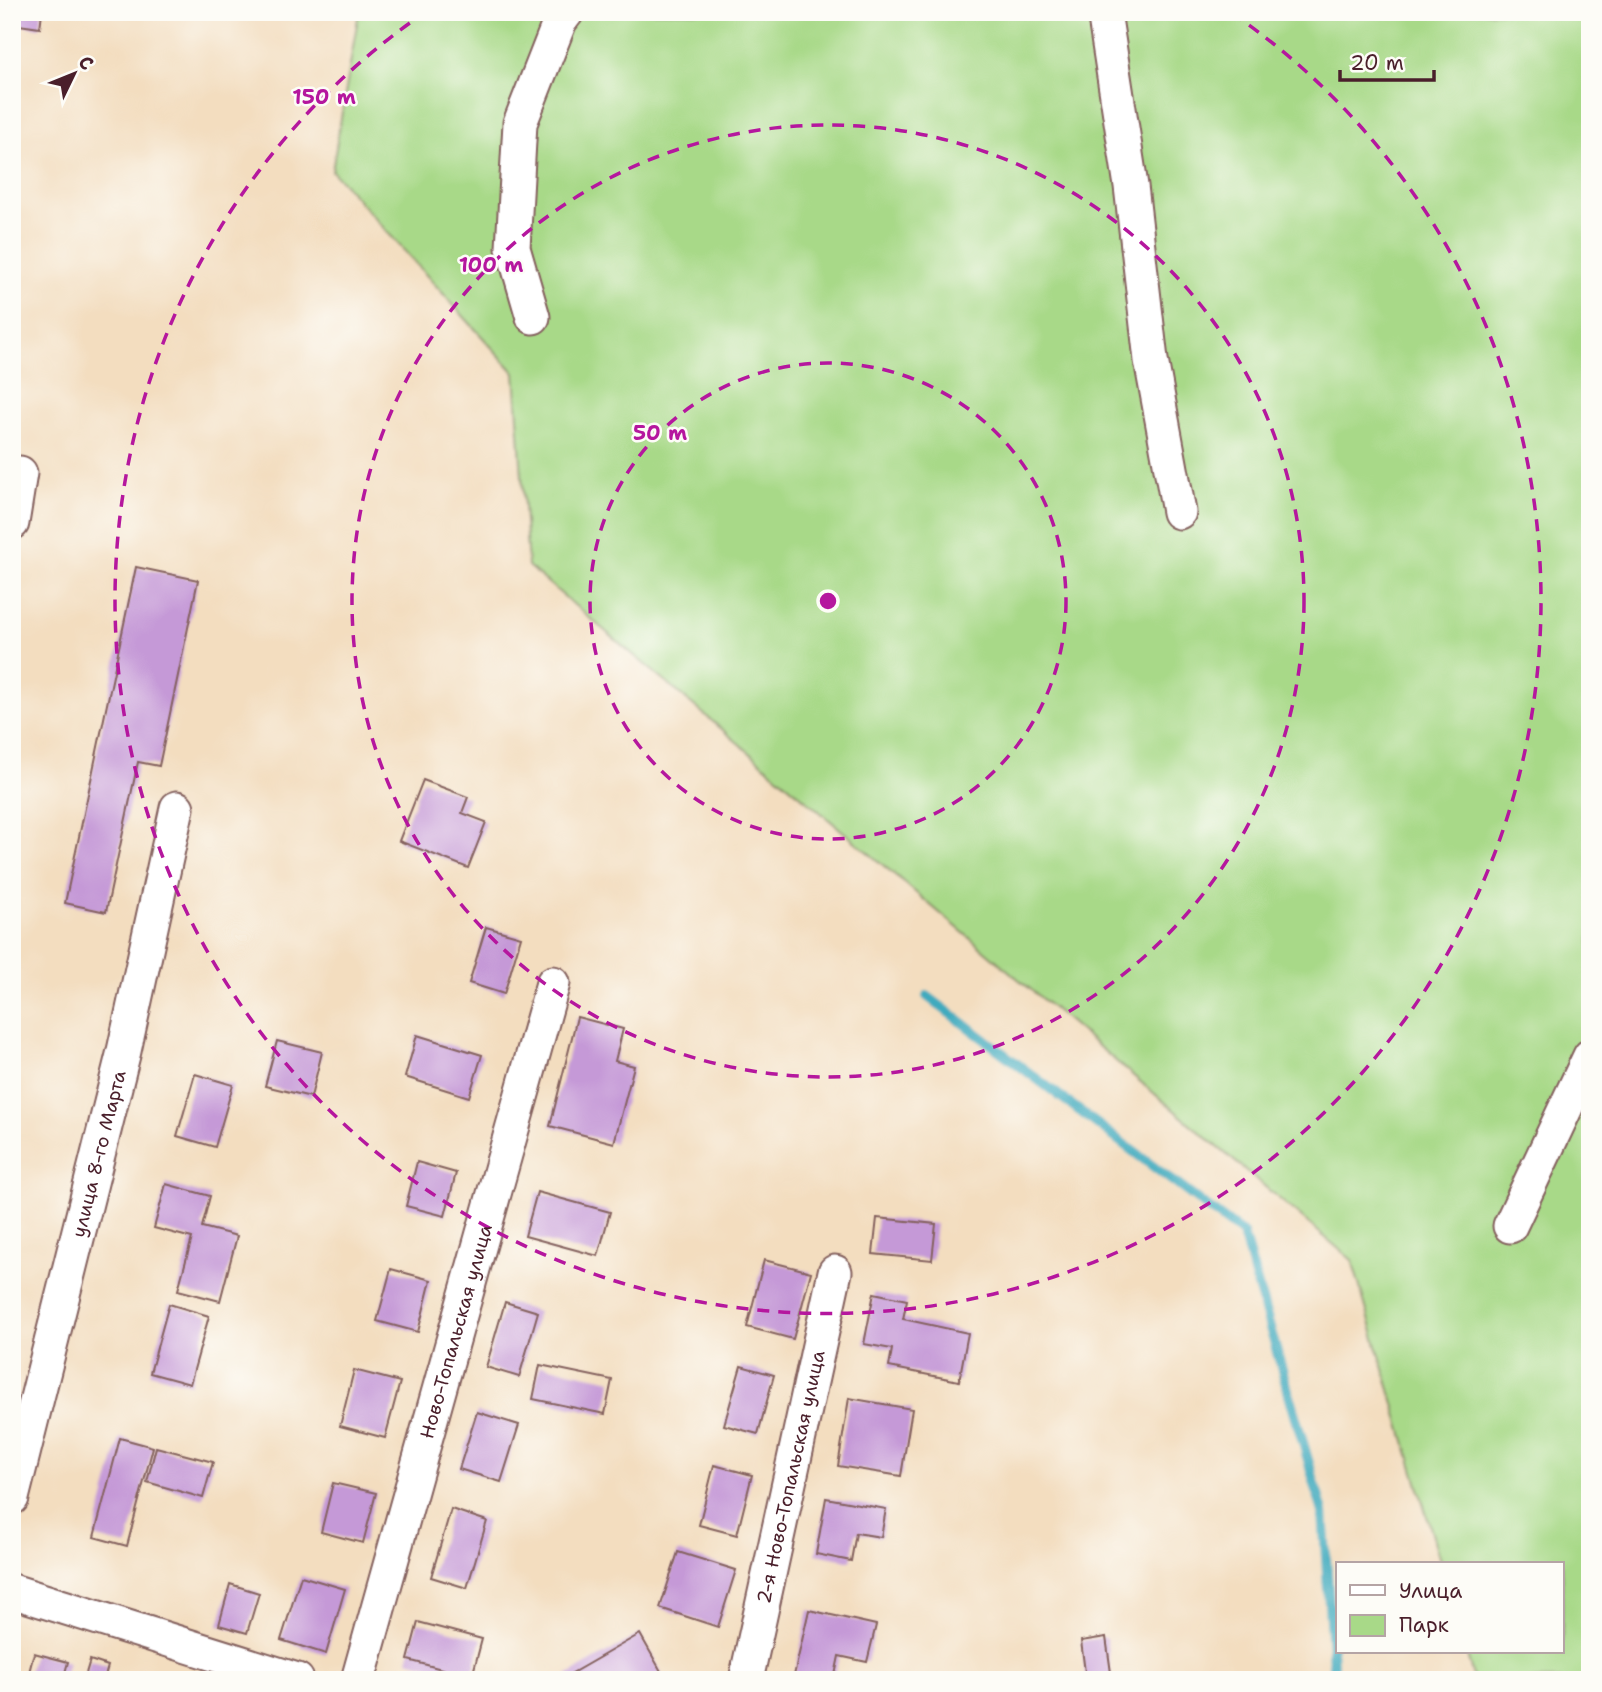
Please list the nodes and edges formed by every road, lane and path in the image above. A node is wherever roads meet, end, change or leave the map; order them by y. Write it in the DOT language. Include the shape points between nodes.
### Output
graph roads {
  1 [pos="567,12"];
  2 [pos="1104,12"];
  3 [pos="533,317"];
  4 [pos="20,473"];
  5 [pos="1179,512"];
  6 [pos="12,523"];
  7 [pos="177,808"];
  8 [pos="553,983"];
  9 [pos="1590,1056"];
  10 [pos="1510,1226"];
  11 [pos="835,1272"];
  12 [pos="12,1498"];
  13 [pos="12,1591"];
  14 [pos="297,1680"];
  15 [pos="358,1680"];
  16 [pos="746,1680"];
  1 -- 3 [label="street" via="520,123 513,248"];
  2 -- 5 [label="street" via="1151,360"];
  4 -- 6 [label="street"];
  7 -- 12 [label="street, улица 8-го Марта" via="124,1051"];
  8 -- 15 [label="street, Ново-Топальская улица"];
  9 -- 10 [label="street"];
  11 -- 16 [label="street, 2-я Ново-Топальская улица"];
  13 -- 14 [label="street"];
}
